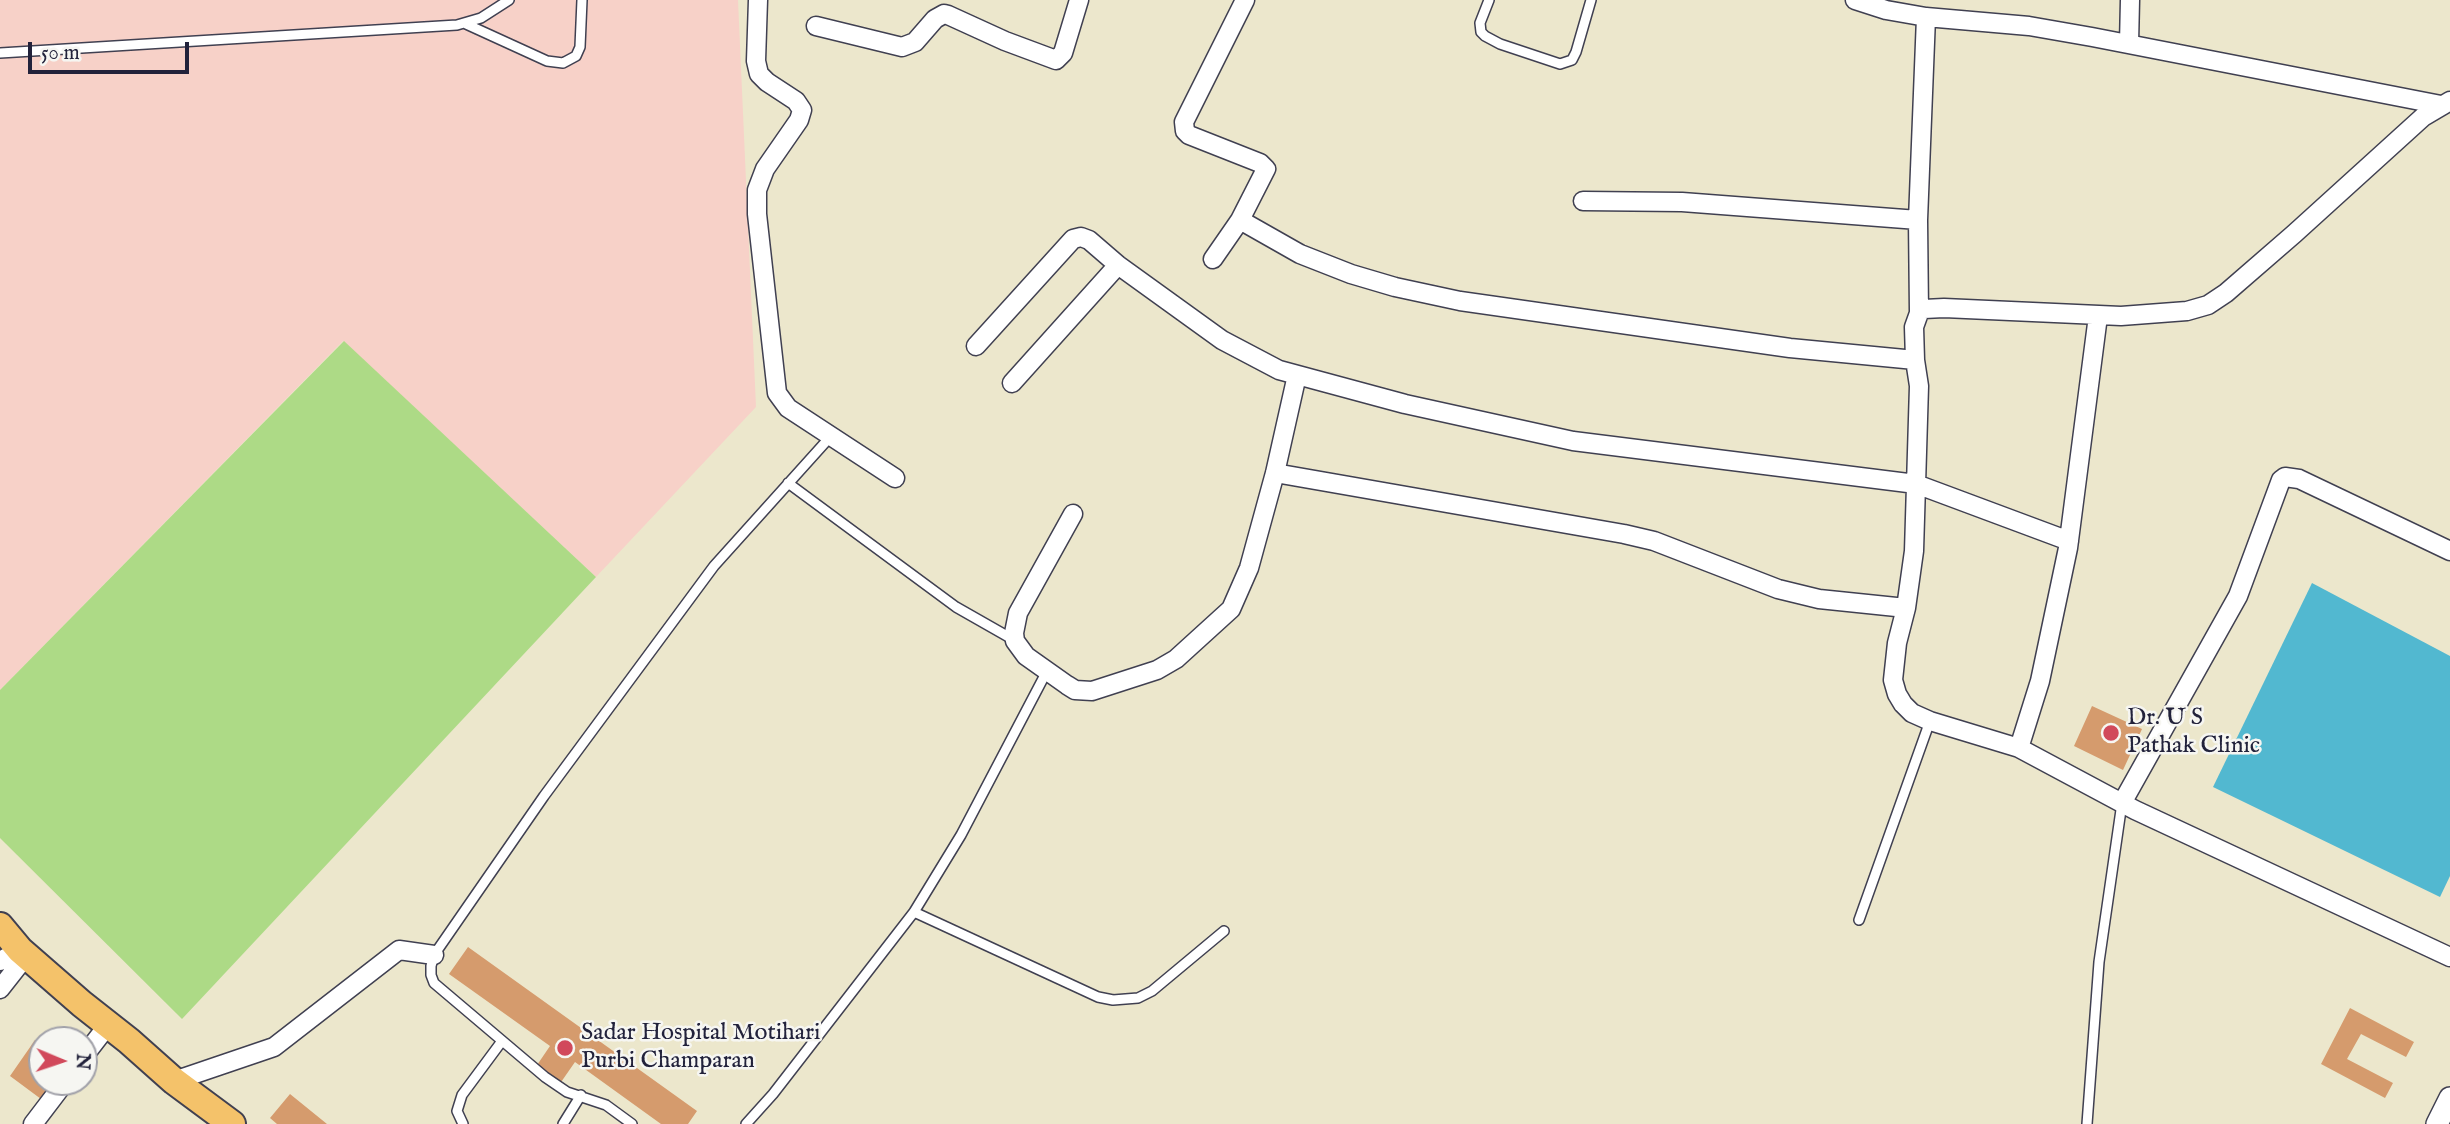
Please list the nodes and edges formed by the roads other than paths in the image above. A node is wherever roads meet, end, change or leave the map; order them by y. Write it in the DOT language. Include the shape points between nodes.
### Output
graph roads {
  1 [pos="509,0"];
  2 [pos="582,0"];
  3 [pos="758,0"];
  4 [pos="1079,0"];
  5 [pos="1245,0"];
  6 [pos="1489,0"];
  7 [pos="1591,0"];
  8 [pos="1856,0"];
  9 [pos="2130,0"];
  10 [pos="1926,17"];
  11 [pos="466,24"];
  12 [pos="816,26"];
  13 [pos="2129,44"];
  14 [pos="0,53"];
  15 [pos="2445,103"];
  16 [pos="1583,201"];
  17 [pos="1240,220"];
  18 [pos="1919,220"];
  19 [pos="1213,259"];
  20 [pos="1118,265"];
  21 [pos="1919,313"];
  22 [pos="2098,316"];
  23 [pos="976,346"];
  24 [pos="1915,360"];
  25 [pos="1297,375"];
  26 [pos="1012,383"];
  27 [pos="831,436"];
  28 [pos="1275,473"];
  29 [pos="895,478"];
  30 [pos="788,483"];
  31 [pos="1916,484"];
  32 [pos="1073,514"];
  33 [pos="2069,541"];
  34 [pos="2450,551"];
  35 [pos="1906,608"];
  36 [pos="1015,641"];
  37 [pos="1047,671"];
  38 [pos="1930,721"];
  39 [pos="2019,748"];
  40 [pos="2122,803"];
  41 [pos="914,912"];
  42 [pos="1859,920"];
  43 [pos="0,926"];
  44 [pos="1224,932"];
  45 [pos="434,955"];
  46 [pos="9,957"];
  47 [pos="2450,957"];
  48 [pos="0,989"];
  49 [pos="108,1024"];
  50 [pos="98,1037"];
  51 [pos="502,1041"];
  52 [pos="174,1081"];
  53 [pos="54,1096"];
  54 [pos="581,1096"];
  55 [pos="2450,1098"];
  56 [pos="33,1124"];
  57 [pos="232,1124"];
  58 [pos="463,1124"];
  59 [pos="563,1124"];
  60 [pos="632,1124"];
  61 [pos="747,1124"];
  62 [pos="2087,1124"];
  63 [pos="2437,1124"];
  1 -- 11 [label="lane"];
  2 -- 11 [label="lane" via="580,47 576,56 563,63 547,61"];
  3 -- 27 [label="street" via="758,74 802,110 757,190 775,383 788,408"];
  4 -- 12 [label="street" via="1063,54 1056,60 944,14 915,42 902,47"];
  5 -- 17 [label="street" via="1184,122 1189,135 1265,167"];
  6 -- 7 [label="lane" via="1480,23 1485,36 1560,64 1572,60 1576,52"];
  8 -- 10 [label="street"];
  9 -- 13 [label="street"];
  10 -- 13 [label="street" via="2029,26"];
  10 -- 18 [label="street"];
  11 -- 14 [label="lane"];
  13 -- 15 [label="street"];
  15 -- 22 [label="street" via="2397,139 2208,305 2161,314"];
  16 -- 18 [label="street" via="1682,202"];
  17 -- 19 [label="street"];
  17 -- 24 [label="street" via="1300,254 1352,274 1460,301 1790,348"];
  18 -- 21 [label="street"];
  20 -- 23 [label="street" via="1085,237 1073,239"];
  20 -- 25 [label="street" via="1222,340"];
  20 -- 26 [label="street"];
  21 -- 22 [label="street" via="1944,308"];
  21 -- 24 [label="street" via="1914,327"];
  22 -- 33 [label="street"];
  24 -- 31 [label="street" via="1919,386"];
  25 -- 28 [label="street"];
  25 -- 31 [label="street" via="1573,441"];
  27 -- 29 [label="street"];
  27 -- 30 [label="lane"];
  28 -- 35 [label="street" via="1624,534 1778,590"];
  28 -- 37 [label="street" via="1241,590 1219,623 1157,670 1100,689 1075,690"];
  30 -- 36 [label="lane" via="956,607"];
  30 -- 45 [label="lane" via="706,577 544,796"];
  31 -- 33 [label="street"];
  31 -- 35 [label="street"];
  32 -- 36 [label="street" via="1018,613"];
  33 -- 39 [label="street" via="2040,681"];
  34 -- 40 [label="street" via="2299,479 2281,480 2238,596"];
  35 -- 38 [label="street" via="1894,680 1903,704"];
  36 -- 37 [label="street"];
  37 -- 41 [label="lane" via="961,835"];
  38 -- 39 [label="street"];
  38 -- 42 [label="lane"];
  39 -- 40 [label="street"];
  40 -- 47 [label="street"];
  40 -- 62 [label="lane" via="2099,962"];
  41 -- 44 [label="lane" via="1113,1000 1138,998 1152,991"];
  41 -- 61 [label="lane"];
  43 -- 46 [label="main road"];
  45 -- 51 [label="lane" via="434,983"];
  45 -- 52 [label="street" via="399,950 274,1047"];
  46 -- 48 [label="street"];
  46 -- 49 [label="main road"];
  49 -- 50 [label="street"];
  49 -- 52 [label="main road"];
  51 -- 54 [label="lane" via="556,1087"];
  51 -- 58 [label="lane" via="462,1094 457,1111"];
  52 -- 57 [label="main road"];
  53 -- 56 [label="street"];
  54 -- 59 [label="lane"];
  54 -- 60 [label="lane" via="606,1105"];
  55 -- 63 [label="street"];
}
